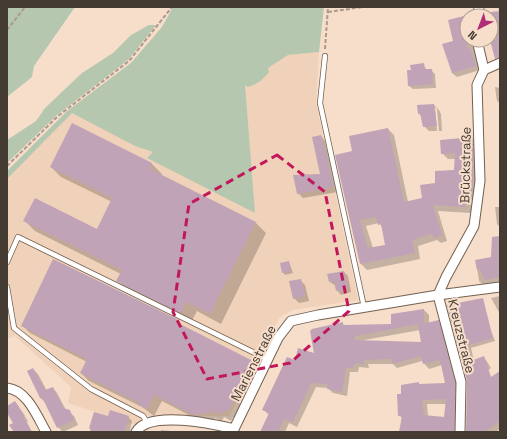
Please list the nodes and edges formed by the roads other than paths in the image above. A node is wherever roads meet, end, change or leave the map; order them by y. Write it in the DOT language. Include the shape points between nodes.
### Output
graph roads {
  1 [pos="479,48"];
  2 [pos="325,56"];
  3 [pos="500,63"];
  4 [pos="484,70"];
  5 [pos="7,262"];
  6 [pos="7,287"];
  7 [pos="500,287"];
  8 [pos="438,295"];
  9 [pos="364,307"];
  10 [pos="269,360"];
  11 [pos="7,388"];
  12 [pos="148,424"];
  13 [pos="234,431"];
  14 [pos="46,432"];
  15 [pos="136,432"];
  16 [pos="460,432"];
  1 -- 4 [label="street"];
  2 -- 9 [label="lane" via="320,103"];
  3 -- 4 [label="street"];
  4 -- 8 [label="street, Brückstraße" via="477,85 480,181 474,226"];
  5 -- 10 [label="lane" via="18,237"];
  6 -- 12 [label="lane" via="14,328 91,389 143,416"];
  7 -- 8 [label="street, Marienstraße"];
  8 -- 9 [label="street, Marienstraße"];
  8 -- 16 [label="street, Kreuzstraße" via="461,382"];
  9 -- 10 [label="street, Marienstraße" via="291,321 278,338"];
  10 -- 13 [label="street, Marienstraße"];
  11 -- 14 [label="street" via="15,389 27,399"];
  12 -- 13 [label="street, Marienstraße" via="152,421 180,421 210,424"];
  12 -- 15 [label="street, Marienstraße"];
}
